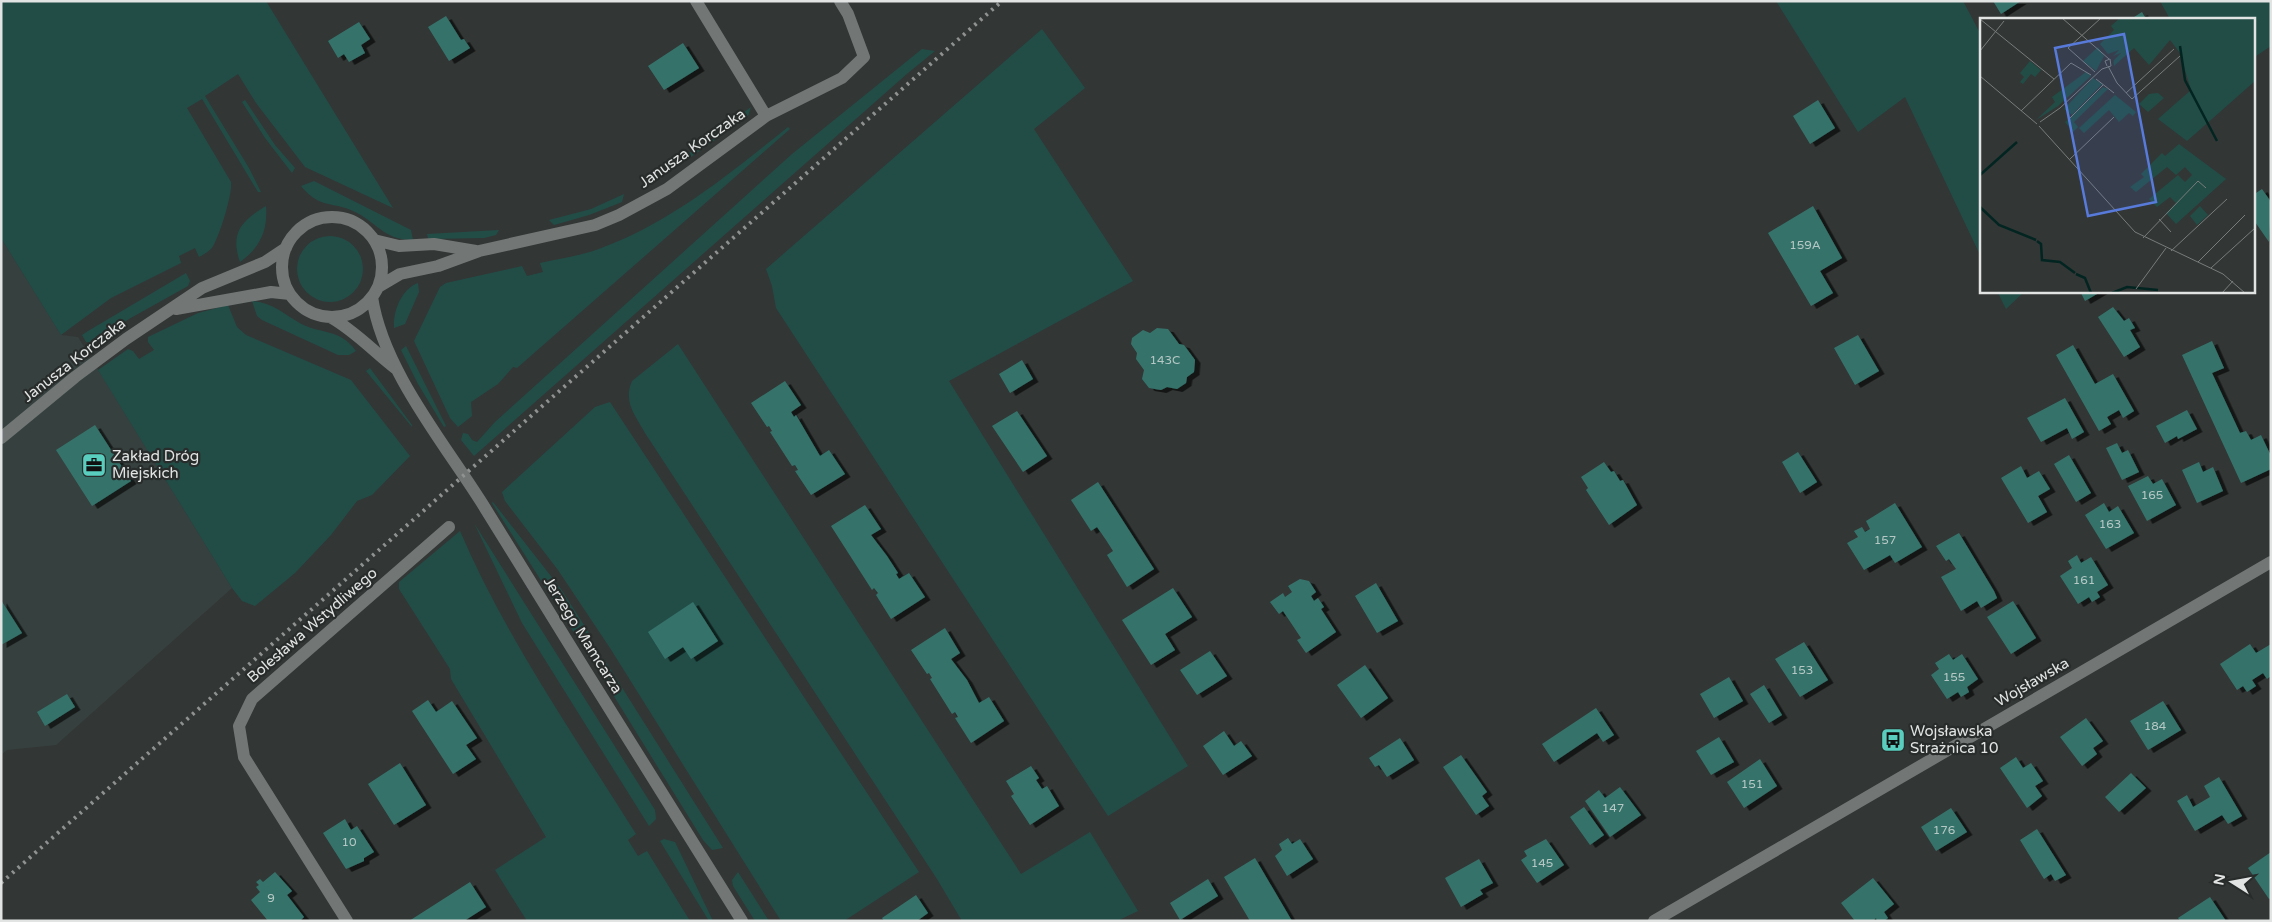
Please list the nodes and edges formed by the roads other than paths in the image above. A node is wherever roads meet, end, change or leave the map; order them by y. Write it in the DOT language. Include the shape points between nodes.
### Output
graph roads {
  1 [pos="696,1"];
  2 [pos="840,1"];
  3 [pos="766,116"];
  4 [pos="374,240"];
  5 [pos="286,248"];
  6 [pos="479,251"];
  7 [pos="375,292"];
  8 [pos="290,294"];
  9 [pos="169,310"];
  10 [pos="330,317"];
  11 [pos="395,368"];
  12 [pos="1,438"];
  13 [pos="449,527"];
  14 [pos="2271,562"];
  15 [pos="347,921"];
  16 [pos="742,921"];
  17 [pos="1654,921"];
  1 -- 3 [label="street, Janusza Korczaka"];
  2 -- 3 [label="street" via="864,57 842,78"];
  3 -- 6 [label="street, Janusza Korczaka" via="667,189 619,215 585,228"];
  4 -- 5 [label="street" via="362,227 346,219 322,218 300,228"];
  4 -- 6 [label="street, Janusza Korczaka" via="399,246 434,244"];
  4 -- 7 [label="street" via="382,263"];
  5 -- 8 [label="street" via="282,271"];
  5 -- 9 [label="street, Janusza Korczaka" via="266,262 202,288"];
  6 -- 7 [label="street, Janusza Korczaka" via="438,266 400,274"];
  7 -- 10 [label="street" via="364,306"];
  7 -- 11 [label="street, Jerzego Mamcarza" via="375,315"];
  8 -- 9 [label="street, Janusza Korczaka" via="271,292"];
  8 -- 10 [label="street" via="307,310"];
  9 -- 12 [label="street, Janusza Korczaka" via="75,377"];
  10 -- 11 [label="street, Jerzego Mamcarza" via="347,326"];
  11 -- 16 [label="street, Jerzego Mamcarza"];
  13 -- 15 [label="street, Bolesława Wstydliwego" via="252,699 239,726 244,757"];
  14 -- 17 [label="street, Wojsławska"];
}
